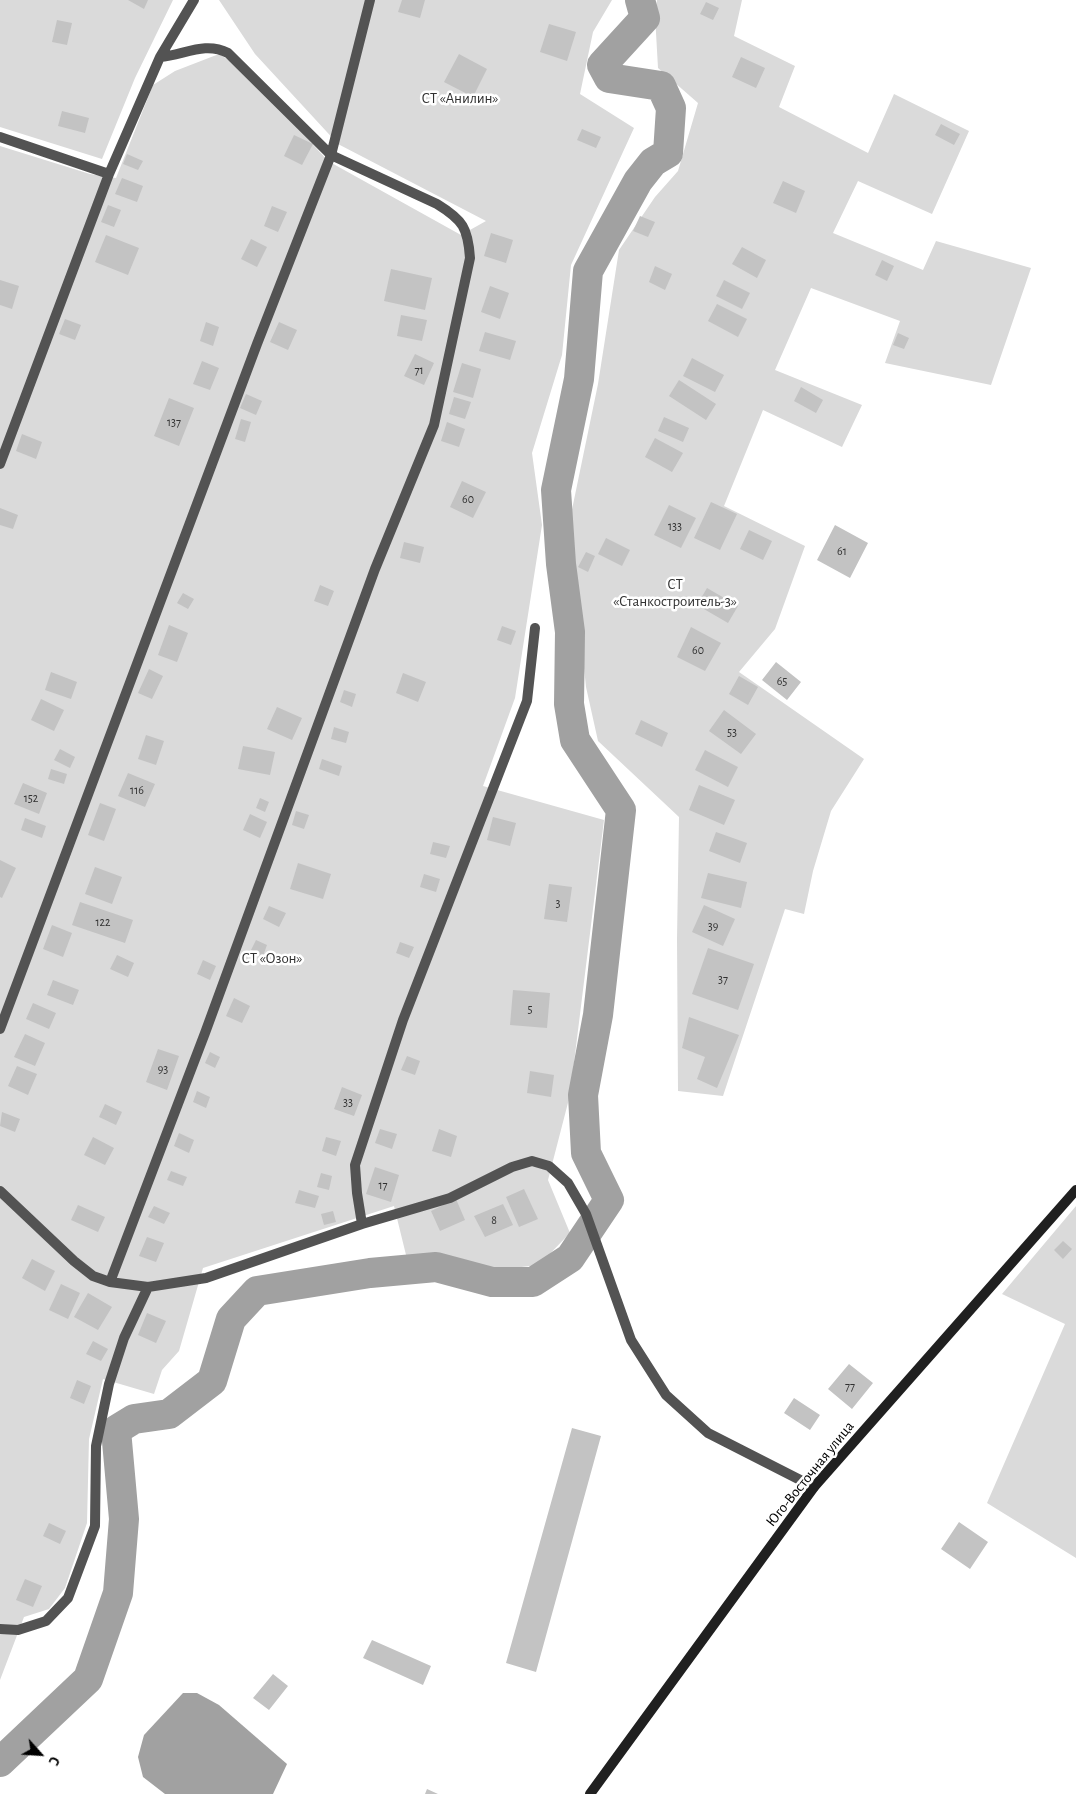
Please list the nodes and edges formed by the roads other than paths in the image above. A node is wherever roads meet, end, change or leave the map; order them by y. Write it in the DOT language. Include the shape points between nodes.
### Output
graph roads {
  1 [pos="194,0"];
  2 [pos="370,0"];
  3 [pos="160,57"];
  4 [pos="0,137"];
  5 [pos="331,155"];
  6 [pos="109,174"];
  7 [pos="0,464"];
  8 [pos="535,628"];
  9 [pos="0,1029"];
  10 [pos="1076,1190"];
  11 [pos="0,1191"];
  12 [pos="362,1224"];
  13 [pos="110,1282"];
  14 [pos="148,1287"];
  15 [pos="814,1487"];
  16 [pos="0,1629"];
  17 [pos="590,1794"];
  1 -- 3 [label="street"];
  2 -- 5 [label="street"];
  3 -- 5 [label="street" via="177,56 205,47 217,47 228,53"];
  3 -- 6 [label="street"];
  4 -- 6 [label="street"];
  5 -- 9 [label="street"];
  5 -- 13 [label="street" via="453,214 469,237 470,258 434,425 375,569"];
  6 -- 7 [label="street"];
  8 -- 12 [label="street" via="528,702 403,1020 355,1165"];
  10 -- 15 [label="street, Юго-Восточная улица"];
  11 -- 13 [label="street" via="74,1262 93,1276"];
  12 -- 14 [label="street" via="206,1278"];
  12 -- 15 [label="street" via="450,1198 512,1166 532,1161 549,1166 568,1183 586,1214 631,1340 666,1395 708,1433"];
  13 -- 14 [label="street"];
  14 -- 16 [label="street" via="124,1338 109,1384 96,1446 95,1526 68,1598 46,1621 18,1630"];
  15 -- 17 [label="street, Юго-Восточная улица"];
}
